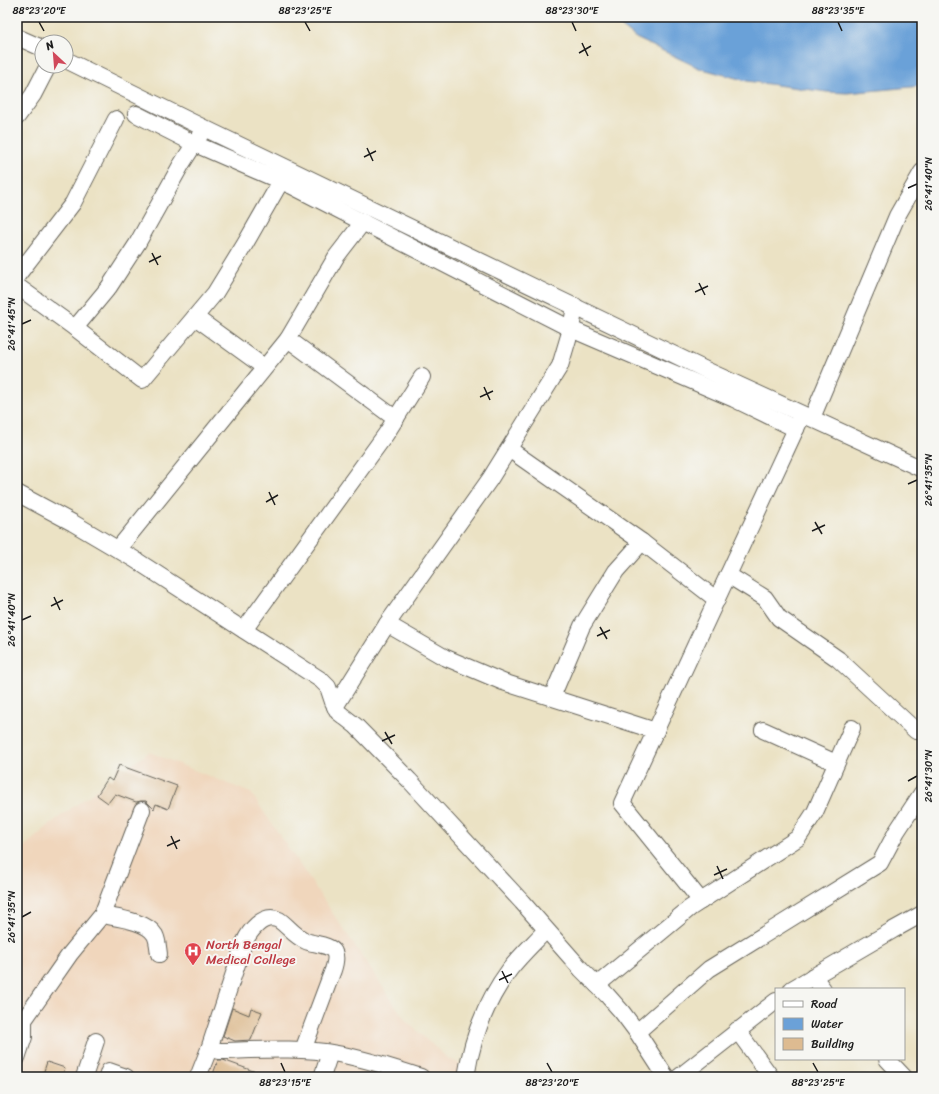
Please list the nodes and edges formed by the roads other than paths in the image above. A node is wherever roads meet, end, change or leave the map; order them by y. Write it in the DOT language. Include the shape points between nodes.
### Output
graph roads {
  1 [pos="17,37"];
  2 [pos="34,44"];
  3 [pos="74,64"];
  4 [pos="44,74"];
  5 [pos="136,114"];
  6 [pos="17,117"];
  7 [pos="116,119"];
  8 [pos="204,128"];
  9 [pos="195,144"];
  10 [pos="922,172"];
  11 [pos="281,181"];
  12 [pos="363,222"];
  13 [pos="17,276"];
  14 [pos="17,286"];
  15 [pos="575,306"];
  16 [pos="195,317"];
  17 [pos="75,328"];
  18 [pos="571,329"];
  19 [pos="288,339"];
  20 [pos="264,367"];
  21 [pos="422,377"];
  22 [pos="807,416"];
  23 [pos="396,418"];
  24 [pos="796,429"];
  25 [pos="509,449"];
  26 [pos="922,469"];
  27 [pos="17,493"];
  28 [pos="642,542"];
  29 [pos="118,549"];
  30 [pos="728,575"];
  31 [pos="717,600"];
  32 [pos="387,624"];
  33 [pos="244,630"];
  34 [pos="552,697"];
  35 [pos="335,707"];
  36 [pos="922,726"];
  37 [pos="852,728"];
  38 [pos="763,730"];
  39 [pos="656,731"];
  40 [pos="836,763"];
  41 [pos="922,793"];
  42 [pos="142,810"];
  43 [pos="701,901"];
  44 [pos="922,914"];
  45 [pos="102,915"];
  46 [pos="546,930"];
  47 [pos="159,954"];
  48 [pos="813,976"];
  49 [pos="597,985"];
  50 [pos="794,988"];
  51 [pos="822,988"];
  52 [pos="775,1002"];
  53 [pos="21,1024"];
  54 [pos="737,1030"];
  55 [pos="637,1032"];
  56 [pos="96,1041"];
  57 [pos="209,1049"];
  58 [pos="302,1050"];
  59 [pos="330,1053"];
  60 [pos="17,1058"];
  61 [pos="888,1060"];
  62 [pos="84,1077"];
  63 [pos="107,1077"];
  64 [pos="126,1077"];
  65 [pos="198,1077"];
  66 [pos="322,1077"];
  67 [pos="420,1077"];
  68 [pos="466,1077"];
  69 [pos="666,1077"];
  70 [pos="679,1077"];
  71 [pos="771,1077"];
  72 [pos="904,1077"];
  1 -- 2 [label="street"];
  3 -- 8 [label="street"];
  4 -- 6 [label="street"];
  5 -- 9 [label="street"];
  7 -- 13 [label="street" via="73,203"];
  8 -- 9 [label="street"];
  8 -- 15 [label="street"];
  9 -- 11 [label="street"];
  9 -- 17 [label="street" via="110,287"];
  10 -- 22 [label="street" via="897,216"];
  11 -- 12 [label="street"];
  11 -- 16 [label="street" via="215,293"];
  12 -- 18 [label="street"];
  12 -- 19 [label="street" via="336,257"];
  14 -- 17 [label="street"];
  15 -- 18 [label="street"];
  15 -- 22 [label="street"];
  16 -- 17 [label="street" via="142,380"];
  16 -- 20 [label="street"];
  18 -- 24 [label="street" via="734,399"];
  18 -- 25 [label="street" via="560,366"];
  19 -- 20 [label="street"];
  19 -- 23 [label="street"];
  20 -- 29 [label="street"];
  21 -- 23 [label="street"];
  22 -- 24 [label="street"];
  22 -- 26 [label="street"];
  23 -- 33 [label="street"];
  24 -- 30 [label="street"];
  25 -- 28 [label="street"];
  25 -- 32 [label="street"];
  27 -- 29 [label="street"];
  28 -- 31 [label="street"];
  28 -- 34 [label="street" via="616,571 582,626"];
  29 -- 33 [label="street"];
  30 -- 31 [label="street"];
  30 -- 36 [label="street" via="765,598 779,618 838,659 916,731"];
  31 -- 39 [label="street"];
  32 -- 34 [label="street" via="444,657 503,682"];
  32 -- 35 [label="street"];
  33 -- 35 [label="street" via="322,680 328,687"];
  34 -- 39 [label="street"];
  35 -- 46 [label="street" via="409,780"];
  37 -- 40 [label="street"];
  38 -- 40 [label="street"];
  39 -- 43 [label="street" via="622,803"];
  40 -- 43 [label="street" via="815,812 798,838"];
  41 -- 55 [label="street" via="897,830 880,863 709,969"];
  42 -- 45 [label="street"];
  43 -- 49 [label="street"];
  44 -- 48 [label="street"];
  45 -- 47 [label="street" via="146,927 154,933"];
  45 -- 53 [label="street" via="70,954"];
  46 -- 49 [label="street"];
  46 -- 68 [label="street" via="511,968 483,1014"];
  48 -- 50 [label="street"];
  48 -- 51 [label="street"];
  49 -- 55 [label="street"];
  52 -- 54 [label="street"];
  53 -- 60 [label="street" via="24,1037"];
  54 -- 70 [label="street"];
  54 -- 71 [label="street"];
  55 -- 69 [label="street"];
  56 -- 62 [label="street"];
  57 -- 58 [label="street"];
  57 -- 58 [label="street" via="244,944 252,929 269,918 279,920 302,940 329,947 335,954 333,970"];
  57 -- 65 [label="street"];
  58 -- 59 [label="street"];
  59 -- 66 [label="street"];
  59 -- 67 [label="street" via="367,1060"];
  61 -- 72 [label="street"];
  63 -- 64 [label="street" via="109,1071"];
}
